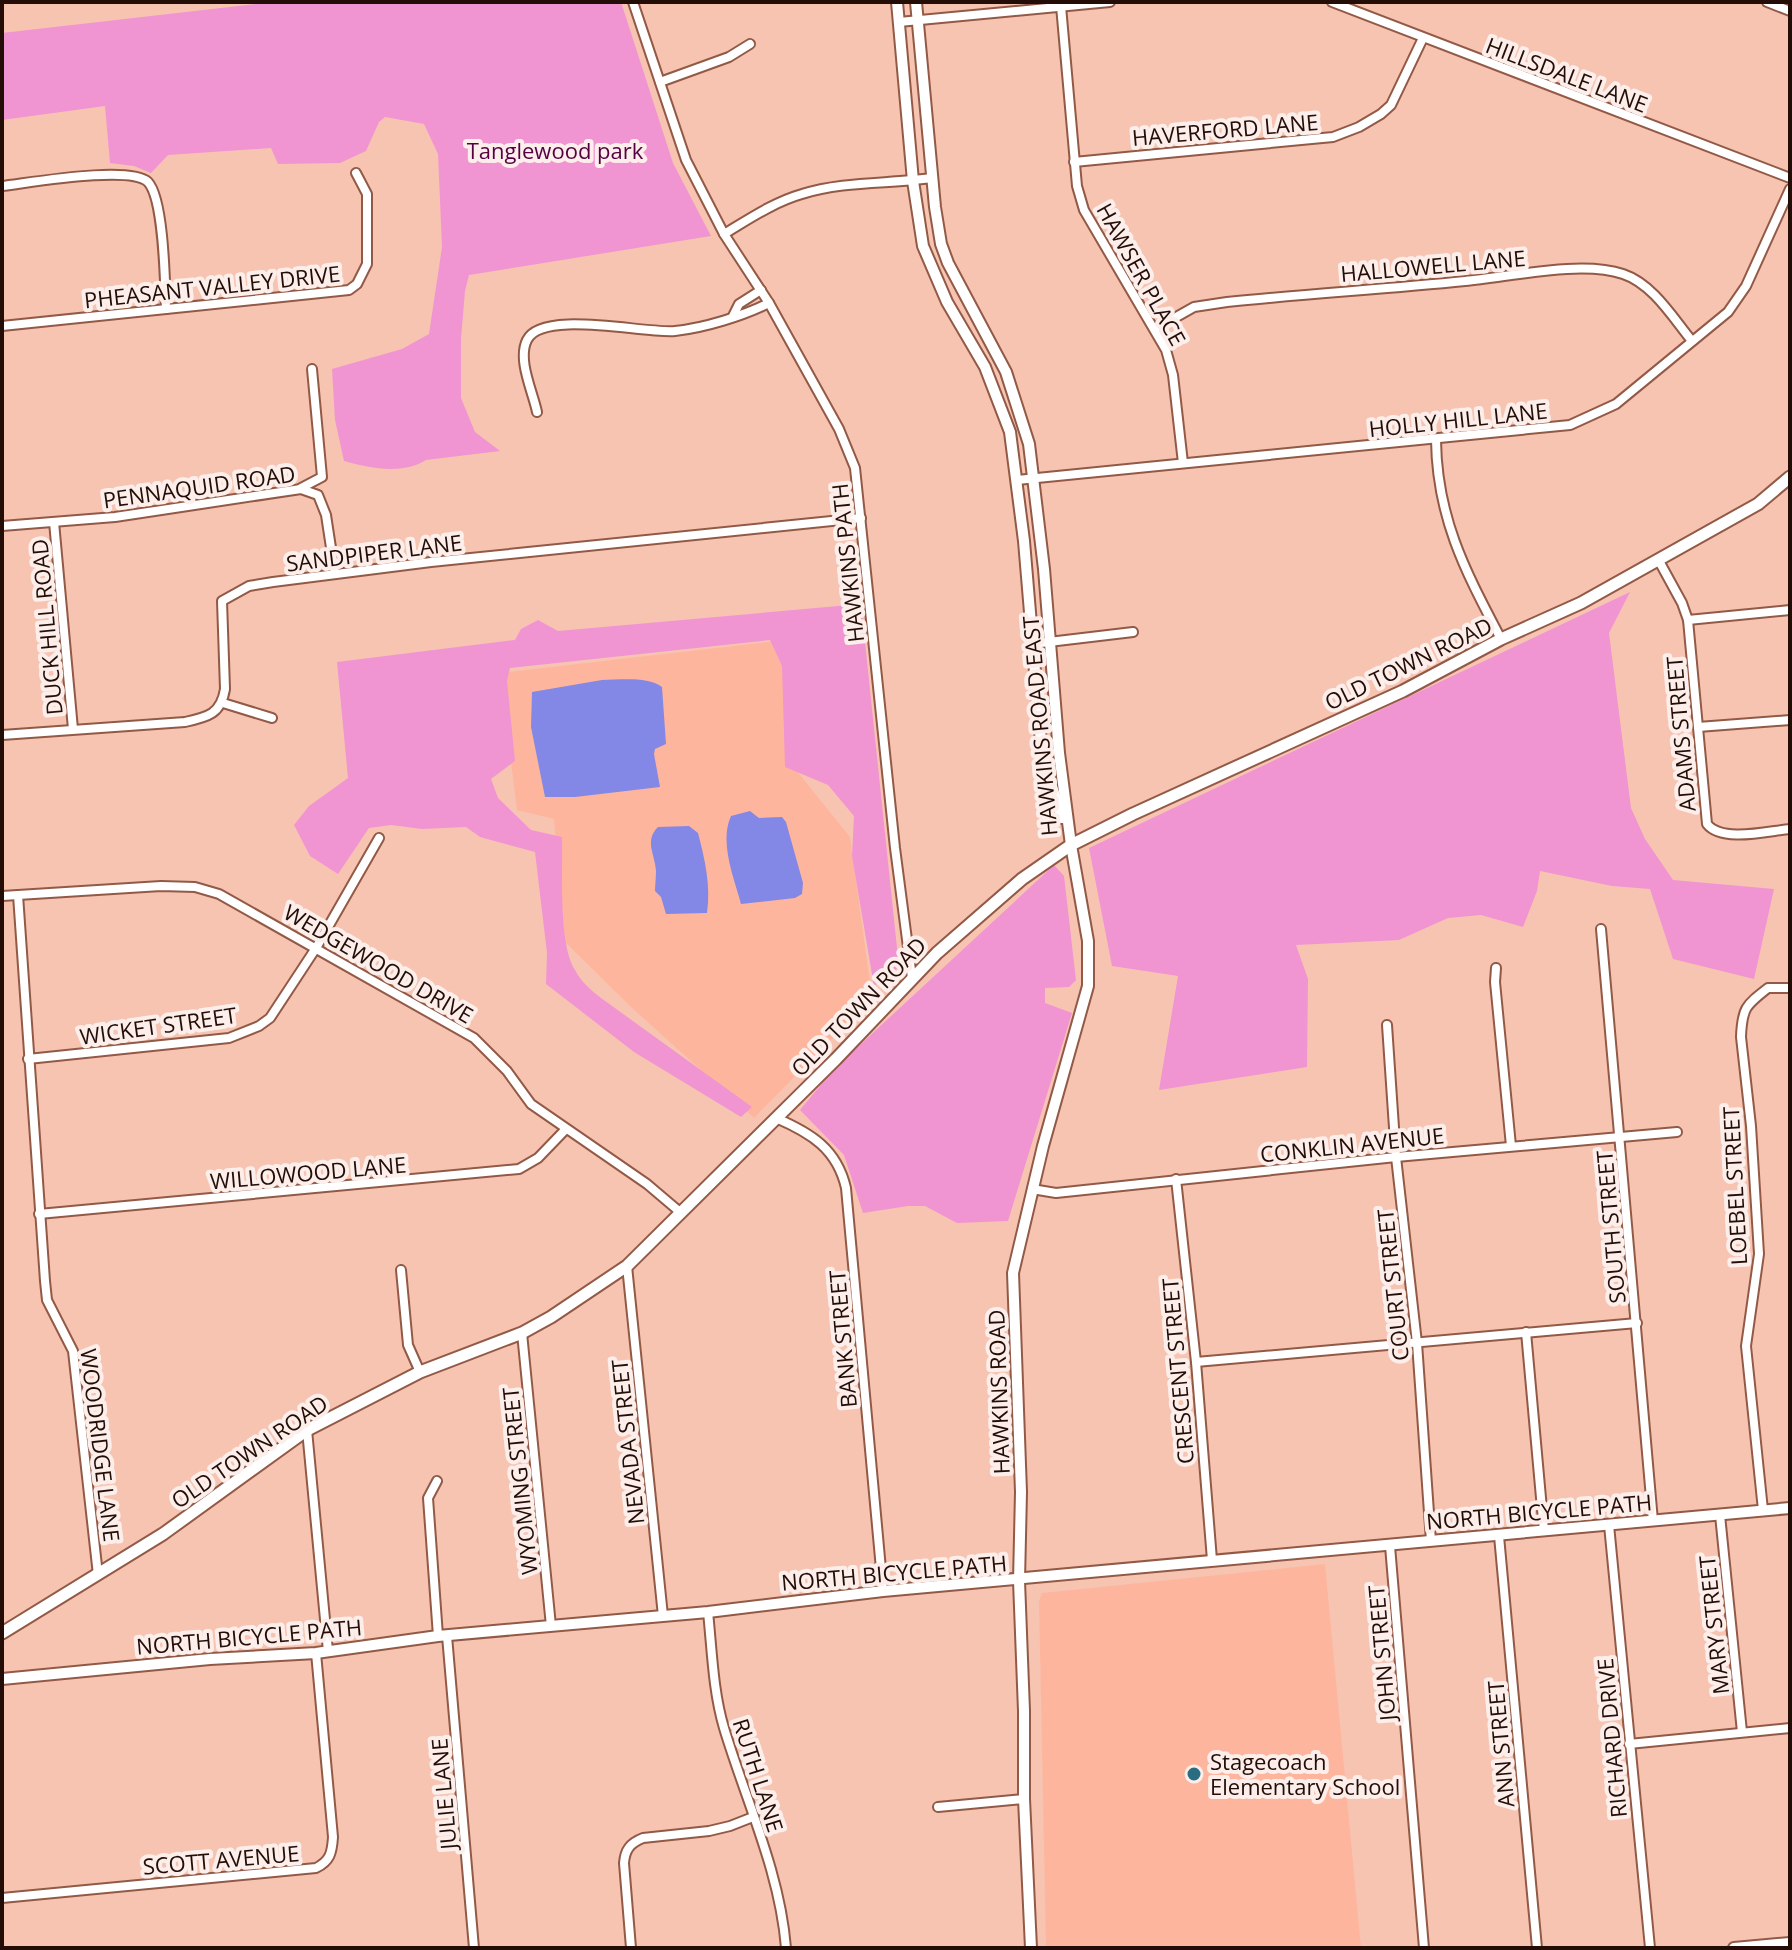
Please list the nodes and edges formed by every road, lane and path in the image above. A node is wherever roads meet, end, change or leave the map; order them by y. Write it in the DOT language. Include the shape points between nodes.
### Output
graph roads {
  1 [pos="633,2"];
  2 [pos="897,2"];
  3 [pos="916,2"];
  4 [pos="1110,2"];
  5 [pos="1332,2"];
  6 [pos="1767,2"];
  7 [pos="1352,5"];
  8 [pos="1061,6"];
  9 [pos="1790,11"];
  10 [pos="917,19"];
  11 [pos="899,22"];
  12 [pos="1423,38"];
  13 [pos="750,44"];
  14 [pos="660,82"];
  15 [pos="1074,162"];
  16 [pos="356,173"];
  17 [pos="932,178"];
  18 [pos="1790,178"];
  19 [pos="913,181"];
  20 [pos="2,186"];
  21 [pos="1790,189"];
  22 [pos="724,234"];
  23 [pos="761,290"];
  24 [pos="769,303"];
  25 [pos="166,309"];
  26 [pos="733,316"];
  27 [pos="2,326"];
  28 [pos="1155,329"];
  29 [pos="1692,341"];
  30 [pos="312,369"];
  31 [pos="537,412"];
  32 [pos="1436,440"];
  33 [pos="1183,463"];
  34 [pos="1790,477"];
  35 [pos="1034,478"];
  36 [pos="1017,480"];
  37 [pos="301,489"];
  38 [pos="861,518"];
  39 [pos="54,522"];
  40 [pos="2,526"];
  41 [pos="1659,561"];
  42 [pos="335,574"];
  43 [pos="1790,610"];
  44 [pos="1688,620"];
  45 [pos="1133,632"];
  46 [pos="1501,639"];
  47 [pos="1051,641"];
  48 [pos="1032,644"];
  49 [pos="223,703"];
  50 [pos="272,718"];
  51 [pos="1790,720"];
  52 [pos="1698,727"];
  53 [pos="73,729"];
  54 [pos="2,735"];
  55 [pos="1790,829"];
  56 [pos="379,838"];
  57 [pos="1071,845"];
  58 [pos="18,895"];
  59 [pos="2,896"];
  60 [pos="1601,929"];
  61 [pos="316,948"];
  62 [pos="1496,968"];
  63 [pos="912,978"];
  64 [pos="1790,988"];
  65 [pos="1387,1025"];
  66 [pos="28,1059"];
  67 [pos="776,1118"];
  68 [pos="565,1130"];
  69 [pos="1677,1132"];
  70 [pos="1621,1136"];
  71 [pos="1511,1146"];
  72 [pos="1396,1157"];
  73 [pos="1176,1179"];
  74 [pos="1032,1189"];
  75 [pos="680,1212"];
  76 [pos="39,1214"];
  77 [pos="627,1266"];
  78 [pos="401,1270"];
  79 [pos="1637,1323"];
  80 [pos="1526,1332"];
  81 [pos="522,1333"];
  82 [pos="1417,1343"];
  83 [pos="1196,1362"];
  84 [pos="420,1372"];
  85 [pos="307,1430"];
  86 [pos="437,1481"];
  87 [pos="1790,1508"];
  88 [pos="1763,1510"];
  89 [pos="1720,1515"];
  90 [pos="1653,1521"];
  91 [pos="1609,1525"];
  92 [pos="1544,1531"];
  93 [pos="1499,1536"];
  94 [pos="1431,1541"];
  95 [pos="1390,1546"];
  96 [pos="1212,1560"];
  97 [pos="98,1575"];
  98 [pos="1019,1581"];
  99 [pos="883,1591"];
  100 [pos="708,1612"];
  101 [pos="663,1616"];
  102 [pos="551,1626"];
  103 [pos="2,1633"];
  104 [pos="443,1636"];
  105 [pos="322,1652"];
  106 [pos="2,1679"];
  107 [pos="1790,1728"];
  108 [pos="1742,1732"];
  109 [pos="1629,1744"];
  110 [pos="1024,1799"];
  111 [pos="938,1807"];
  112 [pos="753,1817"];
  113 [pos="2,1898"];
  114 [pos="1790,1943"];
  115 [pos="474,1948"];
  116 [pos="631,1948"];
  117 [pos="786,1948"];
  118 [pos="1031,1948"];
  119 [pos="1424,1948"];
  120 [pos="1537,1948"];
  121 [pos="1650,1948"];
  122 [pos="1734,1948"];
  1 -- 14 [label="street, HAWKINS PATH"];
  2 -- 11 [label="street, HAWKINS ROAD EAST"];
  3 -- 10 [label="street, HAWKINS ROAD EAST"];
  4 -- 8 [label="street"];
  5 -- 7 [label="street, HILLSDALE LANE"];
  6 -- 9 [label="street"];
  7 -- 12 [label="street, HILLSDALE LANE"];
  8 -- 10 [label="street"];
  8 -- 15 [label="street, HAWSER PLACE"];
  10 -- 11 [label="street"];
  10 -- 17 [label="street, HAWKINS ROAD EAST"];
  11 -- 19 [label="street, HAWKINS ROAD EAST"];
  12 -- 15 [label="street, HAVERFORD LANE" via="1391,105 1333,137"];
  12 -- 18 [label="street, HILLSDALE LANE"];
  13 -- 14 [label="street"];
  14 -- 22 [label="street, HAWKINS PATH" via="686,160"];
  15 -- 28 [label="street, HAWSER PLACE" via="1084,210"];
  16 -- 25 [label="street, PHEASANT VALLEY DRIVE" via="367,194 367,264 349,290"];
  17 -- 19 [label="street"];
  17 -- 35 [label="street, HAWKINS ROAD EAST" via="941,244 1014,391"];
  19 -- 22 [label="street" via="801,194"];
  19 -- 36 [label="street, HAWKINS ROAD EAST" via="923,246 985,367 1010,432"];
  20 -- 25 [label="street" via="107,174 147,181 159,213"];
  21 -- 29 [label="street, HOLLY HILL LANE" via="1746,286 1728,312"];
  22 -- 23 [label="street, HAWKINS PATH"];
  23 -- 24 [label="street, HAWKINS PATH"];
  23 -- 26 [label="street" via="739,304"];
  24 -- 26 [label="street"];
  24 -- 38 [label="street, HAWKINS PATH" via="839,429 855,468"];
  25 -- 27 [label="street, PHEASANT VALLEY DRIVE"];
  26 -- 31 [label="street" via="672,331 587,324 542,329 528,336 524,361"];
  28 -- 29 [label="street, HALLOWELL LANE" via="1194,307 1227,302 1600,269 1625,274 1645,286"];
  28 -- 33 [label="street, HAWSER PLACE" via="1173,375"];
  29 -- 32 [label="street, HOLLY HILL LANE" via="1637,388 1592,417 1548,429"];
  30 -- 37 [label="street" via="322,477"];
  32 -- 33 [label="street, HOLLY HILL LANE"];
  32 -- 46 [label="street" via="1448,526"];
  33 -- 35 [label="street, HOLLY HILL LANE"];
  34 -- 41 [label="main road, OLD TOWN ROAD" via="1758,504"];
  35 -- 36 [label="street, HOLLY HILL LANE"];
  35 -- 47 [label="street, HAWKINS ROAD EAST"];
  36 -- 48 [label="street, HAWKINS ROAD EAST"];
  37 -- 39 [label="street, PENNAQUID ROAD"];
  37 -- 42 [label="street, PENNAQUID ROAD" via="318,495 322,503"];
  38 -- 42 [label="street, SANDPIPER LANE"];
  38 -- 63 [label="street, HAWKINS PATH"];
  39 -- 40 [label="street, PENNAQUID ROAD"];
  39 -- 53 [label="street, DUCK HILL ROAD"];
  41 -- 44 [label="street, ADAMS STREET"];
  41 -- 46 [label="main road, OLD TOWN ROAD"];
  42 -- 49 [label="street, SANDPIPER LANE" via="249,586 222,601"];
  43 -- 44 [label="street"];
  44 -- 52 [label="street, ADAMS STREET"];
  45 -- 47 [label="street"];
  46 -- 57 [label="main road, OLD TOWN ROAD" via="1403,691"];
  47 -- 48 [label="street"];
  47 -- 57 [label="street, HAWKINS ROAD EAST"];
  48 -- 57 [label="street, HAWKINS ROAD EAST" via="1042,755"];
  49 -- 50 [label="street"];
  49 -- 53 [label="street" via="213,713 185,722"];
  51 -- 52 [label="street"];
  52 -- 55 [label="street, ADAMS STREET" via="1707,824 1713,831 1730,835"];
  53 -- 54 [label="street"];
  56 -- 61 [label="street, WICKET STREET"];
  57 -- 63 [label="main road, OLD TOWN ROAD" via="1022,879"];
  57 -- 74 [label="street, HAWKINS ROAD" via="1088,941 1088,986"];
  58 -- 59 [label="street, WEDGEWOOD DRIVE"];
  58 -- 61 [label="street, WEDGEWOOD DRIVE" via="195,887 219,894"];
  58 -- 66 [label="street, WOODRIDGE LANE"];
  60 -- 70 [label="street, SOUTH STREET"];
  61 -- 66 [label="street, WICKET STREET" via="270,1018 246,1033"];
  61 -- 68 [label="street, WEDGEWOOD DRIVE" via="474,1038 531,1104"];
  62 -- 71 [label="street"];
  63 -- 67 [label="main road, OLD TOWN ROAD"];
  64 -- 88 [label="street, LOEBEL STREET" via="1768,988 1746,1005 1741,1037 1759,1254 1746,1346"];
  65 -- 72 [label="street, COURT STREET"];
  66 -- 76 [label="street, WOODRIDGE LANE"];
  67 -- 75 [label="main road, OLD TOWN ROAD"];
  67 -- 99 [label="street, BANK STREET" via="818,1142 842,1171"];
  68 -- 75 [label="street, WEDGEWOOD DRIVE"];
  68 -- 76 [label="street, WILLOWOOD LANE" via="519,1169"];
  69 -- 70 [label="street, CONKLIN AVENUE"];
  70 -- 71 [label="street, CONKLIN AVENUE"];
  70 -- 79 [label="street, SOUTH STREET"];
  71 -- 72 [label="street, CONKLIN AVENUE"];
  72 -- 73 [label="street, CONKLIN AVENUE"];
  72 -- 82 [label="street, COURT STREET"];
  73 -- 74 [label="street, CONKLIN AVENUE" via="1056,1193"];
  73 -- 83 [label="street, CRESCENT STREET"];
  74 -- 98 [label="street, HAWKINS ROAD" via="1013,1273"];
  75 -- 77 [label="main road, OLD TOWN ROAD"];
  76 -- 97 [label="street, WOODRIDGE LANE" via="47,1300 73,1351"];
  77 -- 81 [label="main road, OLD TOWN ROAD"];
  77 -- 101 [label="street, NEVADA STREET"];
  78 -- 84 [label="street" via="408,1345"];
  79 -- 80 [label="street"];
  79 -- 90 [label="street, SOUTH STREET"];
  80 -- 82 [label="street"];
  80 -- 92 [label="street"];
  81 -- 84 [label="main road, OLD TOWN ROAD"];
  81 -- 102 [label="street, WYOMING STREET"];
  82 -- 83 [label="street"];
  82 -- 94 [label="street, COURT STREET"];
  83 -- 96 [label="street, CRESCENT STREET"];
  84 -- 85 [label="main road, OLD TOWN ROAD"];
  85 -- 97 [label="main road, OLD TOWN ROAD"];
  85 -- 105 [label="street"];
  86 -- 104 [label="street, JULIE LANE" via="428,1498"];
  87 -- 88 [label="street, NORTH BICYCLE PATH"];
  88 -- 89 [label="street, NORTH BICYCLE PATH"];
  89 -- 90 [label="street, NORTH BICYCLE PATH"];
  89 -- 108 [label="street, MARY STREET"];
  90 -- 91 [label="street, NORTH BICYCLE PATH"];
  91 -- 92 [label="street, NORTH BICYCLE PATH"];
  91 -- 109 [label="street, RICHARD DRIVE"];
  92 -- 93 [label="street, NORTH BICYCLE PATH"];
  93 -- 94 [label="street, NORTH BICYCLE PATH"];
  93 -- 120 [label="street, ANN STREET"];
  94 -- 95 [label="street, NORTH BICYCLE PATH"];
  95 -- 96 [label="street, NORTH BICYCLE PATH"];
  95 -- 119 [label="street, JOHN STREET"];
  96 -- 98 [label="street, NORTH BICYCLE PATH"];
  97 -- 103 [label="main road, OLD TOWN ROAD"];
  98 -- 99 [label="street, NORTH BICYCLE PATH"];
  98 -- 110 [label="street, HAWKINS ROAD"];
  99 -- 100 [label="street, NORTH BICYCLE PATH"];
  100 -- 101 [label="street, NORTH BICYCLE PATH"];
  100 -- 112 [label="street, RUTH LANE" via="723,1725"];
  101 -- 102 [label="street, NORTH BICYCLE PATH"];
  102 -- 104 [label="street, NORTH BICYCLE PATH"];
  104 -- 105 [label="street, NORTH BICYCLE PATH"];
  104 -- 115 [label="street, JULIE LANE"];
  105 -- 106 [label="street, NORTH BICYCLE PATH"];
  105 -- 113 [label="street, SCOTT AVENUE" via="333,1837 326,1863"];
  107 -- 108 [label="street"];
  108 -- 109 [label="street"];
  109 -- 121 [label="street, RICHARD DRIVE"];
  110 -- 111 [label="street"];
  110 -- 118 [label="street, HAWKINS ROAD"];
  112 -- 116 [label="street" via="730,1826 643,1838 631,1845 624,1863"];
  112 -- 117 [label="street, RUTH LANE" via="781,1900"];
  114 -- 122 [label="street"];
}
